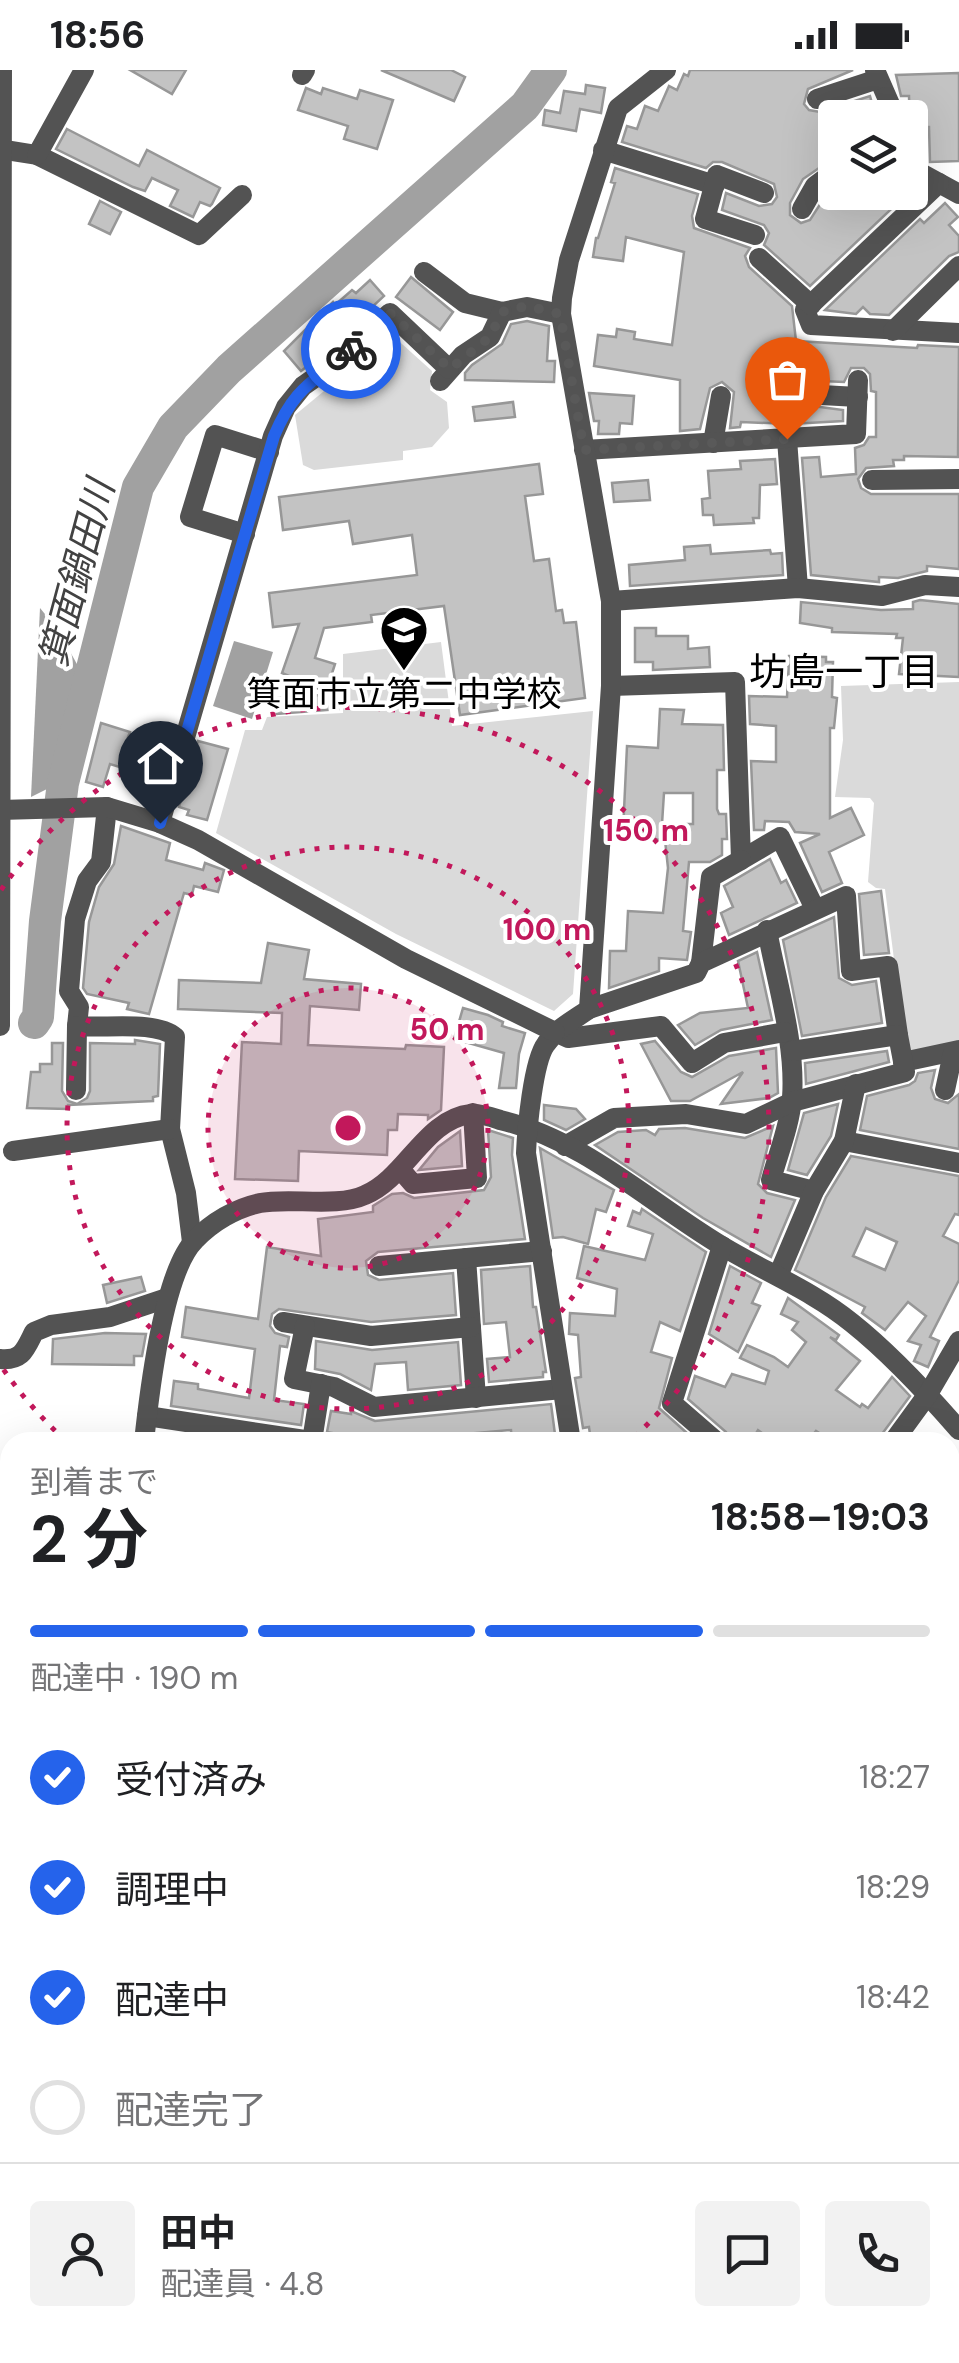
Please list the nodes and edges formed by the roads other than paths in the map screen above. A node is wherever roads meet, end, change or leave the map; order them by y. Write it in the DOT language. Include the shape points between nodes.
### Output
graph roads {
  1 [pos="2,70"];
  2 [pos="84,70"];
  3 [pos="666,70"];
  4 [pos="877,75"];
  5 [pos="817,98"];
  6 [pos="888,100"];
  7 [pos="2,150"];
  8 [pos="603,150"];
  9 [pos="37,155"];
  10 [pos="818,177"];
  11 [pos="928,177"];
  12 [pos="938,183"];
  13 [pos="714,185"];
  14 [pos="764,193"];
  15 [pos="959,194"];
  16 [pos="242,195"];
  17 [pos="802,209"];
  18 [pos="755,235"];
  19 [pos="758,258"];
  20 [pos="959,266"];
  21 [pos="424,272"];
  22 [pos="811,304"];
  23 [pos="502,312"];
  24 [pos="560,314"];
  25 [pos="893,331"];
  26 [pos="959,333"];
  27 [pos="822,395"];
  28 [pos="721,396"];
  29 [pos="787,439"];
  30 [pos="714,443"];
  31 [pos="584,450"];
  32 [pos="269,452"];
  33 [pos="959,479"];
  34 [pos="872,480"];
  35 [pos="245,534"];
  36 [pos="959,587"];
  37 [pos="798,588"];
  38 [pos="611,601"];
  39 [pos="611,686"];
  40 [pos="107,807"];
  41 [pos="1,810"];
  42 [pos="160,823"];
  43 [pos="741,860"];
  44 [pos="816,909"];
  45 [pos="767,930"];
  46 [pos="701,963"];
  47 [pos="590,1009"];
  48 [pos="0,1026"];
  49 [pos="76,1026"];
  50 [pos="555,1032"];
  51 [pos="0,1036"];
  52 [pos="898,1036"];
  53 [pos="789,1041"];
  54 [pos="956,1052"];
  55 [pos="903,1062"];
  56 [pos="856,1084"];
  57 [pos="76,1090"];
  58 [pos="946,1090"];
  59 [pos="792,1102"];
  60 [pos="473,1113"];
  61 [pos="527,1126"];
  62 [pos="170,1129"];
  63 [pos="844,1141"];
  64 [pos="564,1146"];
  65 [pos="13,1151"];
  66 [pos="959,1163"];
  67 [pos="400,1169"];
  68 [pos="814,1191"];
  69 [pos="192,1242"];
  70 [pos="722,1246"];
  71 [pos="542,1251"];
  72 [pos="466,1258"];
  73 [pos="379,1266"];
  74 [pos="778,1276"];
  75 [pos="166,1298"];
  76 [pos="284,1322"];
  77 [pos="305,1326"];
  78 [pos="471,1327"];
  79 [pos="959,1341"];
  80 [pos="0,1359"];
  81 [pos="321,1384"];
  82 [pos="562,1389"];
  83 [pos="928,1394"];
  84 [pos="476,1398"];
  85 [pos="147,1416"];
  86 [pos="959,1430"];
  87 [pos="145,1432"];
  88 [pos="250,1432"];
  89 [pos="316,1432"];
  90 [pos="569,1432"];
  91 [pos="705,1432"];
  92 [pos="900,1432"];
  1 -- 7 [label="street"];
  2 -- 9 [label="street"];
  3 -- 8 [label="street" via="618,108"];
  4 -- 5 [label="street"];
  4 -- 6 [label="street"];
  7 -- 9 [label="street"];
  7 -- 41 [label="street"];
  8 -- 13 [label="street"];
  8 -- 24 [label="street" via="568,260"];
  9 -- 16 [label="street" via="199,236"];
  10 -- 17 [label="street" via="806,181"];
  11 -- 12 [label="street"];
  12 -- 15 [label="street"];
  12 -- 22 [label="street"];
  13 -- 14 [label="street" via="717,176"];
  13 -- 18 [label="street" via="705,219"];
  19 -- 22 [label="street"];
  20 -- 25 [label="street"];
  21 -- 23 [label="street" via="465,304"];
  22 -- 25 [label="street" via="805,310 811,325"];
  23 -- 24 [label="street" via="527,306"];
  23 -- 32 [label="street" via="490,337 445,375 390,313 303,386 286,407"];
  24 -- 31 [label="street"];
  25 -- 26 [label="street"];
  27 -- 29 [label="street" via="858,389 856,434"];
  28 -- 30 [label="street"];
  29 -- 30 [label="street"];
  29 -- 37 [label="street"];
  30 -- 31 [label="street"];
  31 -- 38 [label="street"];
  32 -- 35 [label="street"];
  32 -- 35 [label="street" via="215,436 190,517"];
  33 -- 34 [label="street"];
  35 -- 42 [label="street"];
  36 -- 37 [label="street" via="925,585 882,596"];
  37 -- 38 [label="street"];
  38 -- 39 [label="street"];
  39 -- 43 [label="street" via="735,682"];
  39 -- 47 [label="street"];
  40 -- 41 [label="street"];
  40 -- 42 [label="street"];
  40 -- 49 [label="street" via="101,862 75,919 69,991 79,1007"];
  41 -- 48 [label="street"];
  42 -- 50 [label="street" via="406,959"];
  43 -- 44 [label="street" via="780,837"];
  43 -- 46 [label="street" via="711,878"];
  44 -- 45 [label="street"];
  44 -- 52 [label="street" via="846,896 852,970 888,966"];
  45 -- 46 [label="street"];
  45 -- 53 [label="street"];
  46 -- 47 [label="street" via="696,973"];
  47 -- 50 [label="street"];
  48 -- 51 [label="street"];
  49 -- 57 [label="street"];
  49 -- 62 [label="street" via="154,1028 175,1037"];
  50 -- 53 [label="street" via="568,1038 661,1026 692,1063 724,1042"];
  50 -- 61 [label="street" via="542,1049"];
  52 -- 53 [label="street"];
  52 -- 55 [label="street"];
  53 -- 59 [label="street"];
  54 -- 55 [label="street"];
  54 -- 58 [label="street"];
  55 -- 56 [label="street" via="904,1072"];
  56 -- 59 [label="street"];
  56 -- 63 [label="street"];
  59 -- 64 [label="street" via="746,1124 686,1114 614,1118"];
  59 -- 68 [label="street" via="771,1180"];
  60 -- 61 [label="street"];
  60 -- 67 [label="street" via="446,1120"];
  60 -- 67 [label="street" via="476,1178 413,1184"];
  61 -- 64 [label="street"];
  61 -- 71 [label="street"];
  62 -- 65 [label="street"];
  62 -- 69 [label="street"];
  63 -- 66 [label="street"];
  63 -- 68 [label="street"];
  64 -- 70 [label="street"];
  67 -- 69 [label="street" via="364,1196 262,1202 228,1214"];
  68 -- 74 [label="street"];
  69 -- 75 [label="street"];
  70 -- 74 [label="street"];
  70 -- 91 [label="street" via="672,1403"];
  71 -- 72 [label="street"];
  71 -- 82 [label="street"];
  72 -- 73 [label="street"];
  72 -- 78 [label="street"];
  74 -- 83 [label="street" via="851,1322"];
  75 -- 80 [label="street" via="110,1317 51,1325 34,1332 24,1354"];
  75 -- 85 [label="street"];
  76 -- 77 [label="street"];
  77 -- 78 [label="street" via="371,1336"];
  77 -- 81 [label="street" via="294,1379"];
  78 -- 84 [label="street"];
  79 -- 83 [label="street"];
  81 -- 84 [label="street" via="374,1407"];
  81 -- 89 [label="street"];
  82 -- 84 [label="street"];
  82 -- 90 [label="street"];
  83 -- 86 [label="street"];
  83 -- 92 [label="street"];
  85 -- 87 [label="street"];
  85 -- 88 [label="street"];
}
